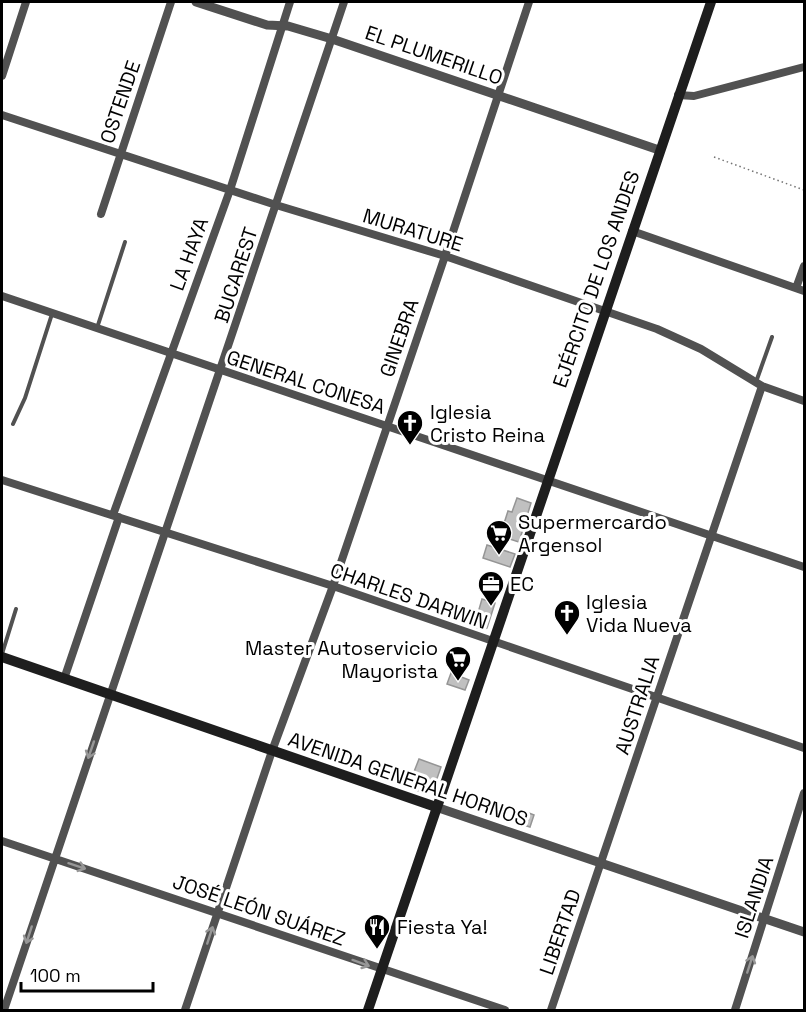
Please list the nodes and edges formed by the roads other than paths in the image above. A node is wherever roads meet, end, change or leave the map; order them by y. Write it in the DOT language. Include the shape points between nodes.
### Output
graph roads {
  1 [pos="26,2"];
  2 [pos="171,2"];
  3 [pos="196,2"];
  4 [pos="290,2"];
  5 [pos="344,2"];
  6 [pos="529,2"];
  7 [pos="711,2"];
  8 [pos="282,26"];
  9 [pos="332,39"];
  10 [pos="804,67"];
  11 [pos="2,76"];
  12 [pos="498,95"];
  13 [pos="678,95"];
  14 [pos="2,115"];
  15 [pos="659,150"];
  16 [pos="120,154"];
  17 [pos="230,190"];
  18 [pos="276,206"];
  19 [pos="100,214"];
  20 [pos="632,231"];
  21 [pos="125,242"];
  22 [pos="445,256"];
  23 [pos="804,266"];
  24 [pos="800,289"];
  25 [pos="2,296"];
  26 [pos="604,311"];
  27 [pos="52,313"];
  28 [pos="97,329"];
  29 [pos="772,337"];
  30 [pos="171,355"];
  31 [pos="221,371"];
  32 [pos="759,384"];
  33 [pos="804,401"];
  34 [pos="13,424"];
  35 [pos="386,426"];
  36 [pos="2,480"];
  37 [pos="547,482"];
  38 [pos="116,516"];
  39 [pos="167,532"];
  40 [pos="710,535"];
  41 [pos="804,567"];
  42 [pos="333,586"];
  43 [pos="16,609"];
  44 [pos="492,642"];
  45 [pos="2,655"];
  46 [pos="64,679"];
  47 [pos="110,695"];
  48 [pos="657,697"];
  49 [pos="804,748"];
  50 [pos="272,751"];
  51 [pos="804,793"];
  52 [pos="436,807"];
  53 [pos="2,841"];
  54 [pos="55,859"];
  55 [pos="601,864"];
  56 [pos="217,912"];
  57 [pos="765,918"];
  58 [pos="804,932"];
  59 [pos="382,970"];
  60 [pos="4,1011"];
  61 [pos="185,1011"];
  62 [pos="368,1011"];
  63 [pos="505,1011"];
  64 [pos="551,1011"];
  65 [pos="735,1011"];
  1 -- 11 [label="street"];
  2 -- 16 [label="street, OSTENDE"];
  3 -- 8 [label="street, EL PLUMERILLO" via="267,25"];
  4 -- 8 [label="street, LA HAYA"];
  5 -- 9 [label="street, BUCAREST"];
  6 -- 12 [label="street, GINEBRA"];
  7 -- 13 [label="main road, EJÉRCITO DE LOS ANDES"];
  8 -- 9 [label="street, EL PLUMERILLO"];
  8 -- 17 [label="street, LA HAYA"];
  9 -- 12 [label="street, EL PLUMERILLO"];
  9 -- 18 [label="street, BUCAREST"];
  10 -- 13 [label="street" via="694,96"];
  12 -- 15 [label="street, EL PLUMERILLO"];
  12 -- 22 [label="street, GINEBRA"];
  13 -- 15 [label="main road, EJÉRCITO DE LOS ANDES"];
  14 -- 16 [label="street, MURATURE"];
  15 -- 20 [label="main road, EJÉRCITO DE LOS ANDES"];
  16 -- 17 [label="street, MURATURE"];
  16 -- 19 [label="street, OSTENDE"];
  17 -- 18 [label="street, MURATURE"];
  17 -- 30 [label="street, LA HAYA"];
  18 -- 22 [label="street, MURATURE"];
  18 -- 31 [label="street, BUCAREST"];
  20 -- 24 [label="street"];
  20 -- 26 [label="main road, EJÉRCITO DE LOS ANDES"];
  21 -- 28 [label="lane"];
  22 -- 26 [label="street, MURATURE"];
  22 -- 35 [label="street, GINEBRA"];
  23 -- 24 [label="street"];
  25 -- 27 [label="street, GENERAL CONESA"];
  26 -- 32 [label="street, MURATURE" via="689,343"];
  26 -- 37 [label="main road, EJÉRCITO DE LOS ANDES"];
  27 -- 28 [label="street, GENERAL CONESA"];
  27 -- 34 [label="lane" via="26,398"];
  28 -- 30 [label="street, GENERAL CONESA"];
  29 -- 32 [label="lane"];
  30 -- 31 [label="street, GENERAL CONESA"];
  30 -- 38 [label="street, LA HAYA"];
  31 -- 35 [label="street, GENERAL CONESA"];
  31 -- 39 [label="street, BUCAREST"];
  32 -- 33 [label="street, MURATURE"];
  32 -- 40 [label="street, AUSTRALIA"];
  35 -- 37 [label="street, GENERAL CONESA"];
  35 -- 42 [label="street, GINEBRA"];
  36 -- 38 [label="street, CHARLES DARWIN"];
  37 -- 40 [label="street, GENERAL CONESA"];
  37 -- 44 [label="main road, EJÉRCITO DE LOS ANDES"];
  38 -- 39 [label="street, CHARLES DARWIN"];
  38 -- 46 [label="street, LA HAYA"];
  39 -- 42 [label="street, CHARLES DARWIN"];
  39 -- 47 [label="street, BUCAREST"];
  40 -- 41 [label="street, GENERAL CONESA"];
  40 -- 48 [label="street, AUSTRALIA"];
  42 -- 44 [label="street, CHARLES DARWIN"];
  42 -- 50 [label="street, GINEBRA"];
  43 -- 45 [label="lane"];
  44 -- 48 [label="street, CHARLES DARWIN"];
  44 -- 52 [label="main road, EJÉRCITO DE LOS ANDES"];
  45 -- 46 [label="main road, AVENIDA GENERAL HORNOS"];
  46 -- 47 [label="main road, AVENIDA GENERAL HORNOS"];
  47 -- 50 [label="main road, AVENIDA GENERAL HORNOS"];
  47 -- 54 [label="street, BUCAREST, one-way"];
  48 -- 49 [label="street, CHARLES DARWIN"];
  48 -- 55 [label="street, AUSTRALIA"];
  50 -- 52 [label="main road, AVENIDA GENERAL HORNOS"];
  50 -- 56 [label="street, GINEBRA"];
  51 -- 57 [label="street, ISLANDIA"];
  52 -- 55 [label="street, AVENIDA GENERAL HORNOS"];
  52 -- 59 [label="main road, EJÉRCITO DE LOS ANDES"];
  53 -- 54 [label="street, JOSÉ LEÓN SUÁREZ"];
  54 -- 56 [label="street, JOSÉ LEÓN SUÁREZ, one-way"];
  54 -- 60 [label="street, BUCAREST, one-way"];
  55 -- 57 [label="street, AVENIDA GENERAL HORNOS"];
  55 -- 64 [label="street, LIBERTAD"];
  56 -- 59 [label="street, JOSÉ LEÓN SUÁREZ, one-way"];
  61 -- 56 [label="street, GINEBRA, one-way"];
  57 -- 58 [label="street, AVENIDA GENERAL HORNOS"];
  65 -- 57 [label="street, ISLANDIA, one-way"];
  59 -- 62 [label="main road, EJÉRCITO DE LOS ANDES"];
  59 -- 63 [label="street, JOSÉ LEÓN SUÁREZ"];
}
